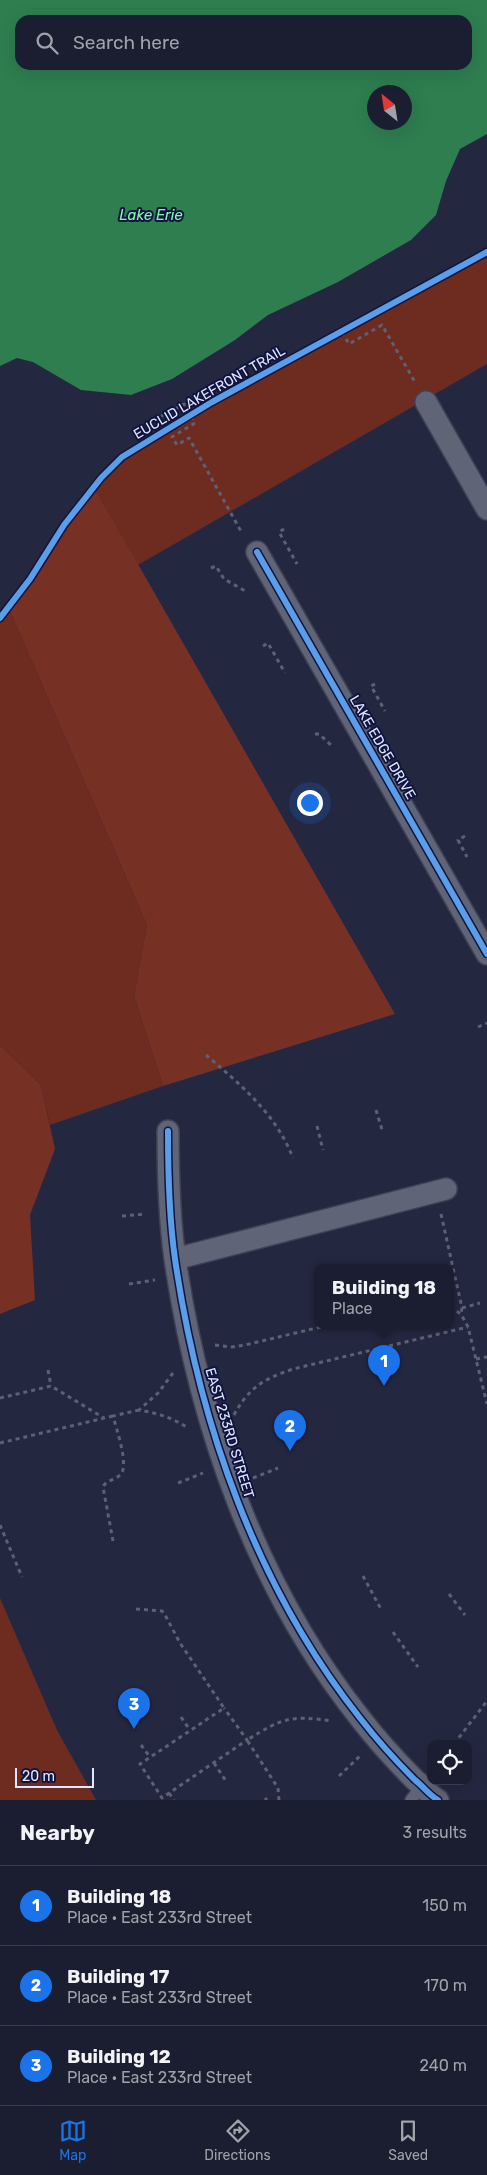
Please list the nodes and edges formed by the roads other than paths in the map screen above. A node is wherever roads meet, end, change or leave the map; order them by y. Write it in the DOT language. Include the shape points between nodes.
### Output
graph roads {
  1 [pos="426,402"];
  2 [pos="487,509"];
  3 [pos="257,552"];
  4 [pos="487,954"];
  5 [pos="168,1131"];
  6 [pos="441,1190"];
  7 [pos="175,1258"];
  8 [pos="416,1793"];
  9 [pos="438,1800"];
  1 -- 2 [label="street"];
  3 -- 4 [label="street, LAKE EDGE DRIVE"];
  5 -- 7 [label="street, EAST 233RD STREET"];
  6 -- 7 [label="street"];
  7 -- 8 [label="street, EAST 233RD STREET" via="203,1398 228,1479 249,1530 326,1673"];
  8 -- 9 [label="street, EAST 233RD STREET"];
}
